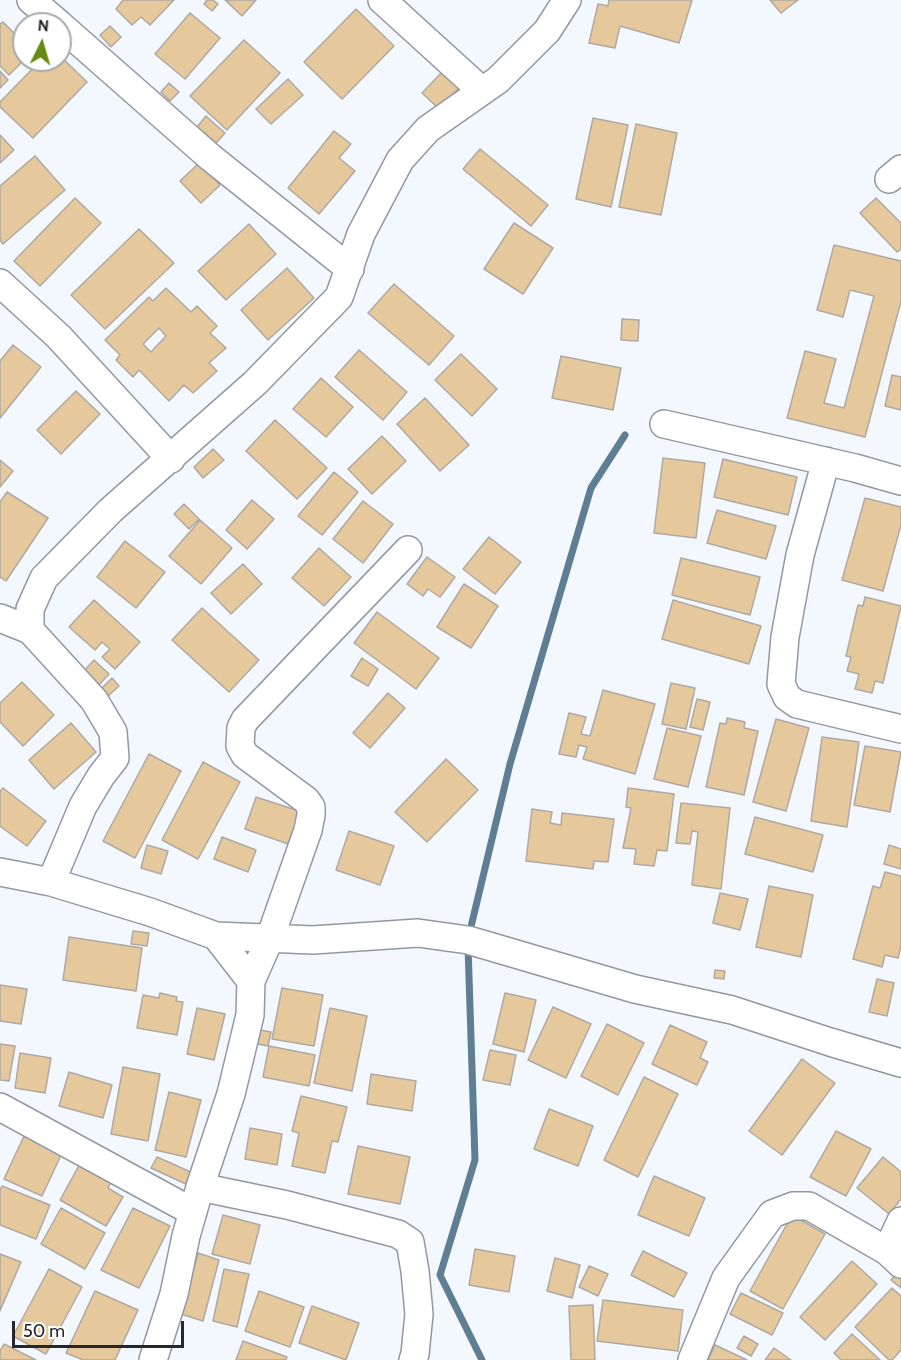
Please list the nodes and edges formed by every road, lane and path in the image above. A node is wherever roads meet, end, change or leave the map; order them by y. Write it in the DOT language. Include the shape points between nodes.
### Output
graph roads {
  1 [pos="31,0"];
  2 [pos="382,0"];
  3 [pos="567,0"];
  4 [pos="44,12"];
  5 [pos="72,36"];
  6 [pos="482,91"];
  7 [pos="350,269"];
  8 [pos="0,283"];
  9 [pos="664,424"];
  10 [pos="171,459"];
  11 [pos="826,461"];
  12 [pos="901,481"];
  13 [pos="408,550"];
  14 [pos="0,618"];
  15 [pos="30,630"];
  16 [pos="901,729"];
  17 [pos="0,872"];
  18 [pos="51,882"];
  19 [pos="216,936"];
  20 [pos="270,938"];
  21 [pos="251,981"];
  22 [pos="901,1063"];
  23 [pos="0,1107"];
  24 [pos="196,1200"];
  25 [pos="901,1221"];
  26 [pos="894,1257"];
  27 [pos="420,1358"];
  28 [pos="153,1360"];
  29 [pos="692,1360"];
  1 -- 4 [label="street"];
  2 -- 6 [label="street"];
  3 -- 6 [label="street" via="547,30"];
  5 -- 7 [label="street" via="210,157"];
  6 -- 7 [label="street" via="428,129 400,160 361,234"];
  7 -- 10 [label="street" via="339,297 323,315"];
  8 -- 10 [label="street" via="59,337"];
  9 -- 11 [label="street"];
  10 -- 15 [label="street" via="111,510 44,578 30,609"];
  11 -- 12 [label="street"];
  11 -- 16 [label="street" via="800,555 781,684 787,697 798,704"];
  13 -- 20 [label="street" via="241,728 240,746 245,755 291,787 311,807 308,830"];
  14 -- 15 [label="street"];
  15 -- 18 [label="street" via="94,700 113,732 115,758 83,807"];
  17 -- 18 [label="street"];
  18 -- 19 [label="street"];
  19 -- 20 [label="street"];
  19 -- 21 [label="street"];
  20 -- 21 [label="street"];
  20 -- 22 [label="street" via="332,940 418,933 468,940 635,989 732,1010"];
  21 -- 24 [label="street" via="250,1015 231,1094"];
  23 -- 24 [label="street"];
  24 -- 27 [label="street" via="287,1205 398,1234 410,1242 416,1271"];
  24 -- 28 [label="street" via="174,1294"];
  25 -- 26 [label="street"];
  26 -- 29 [label="street" via="809,1206 793,1206 772,1214 726,1278"];
}
